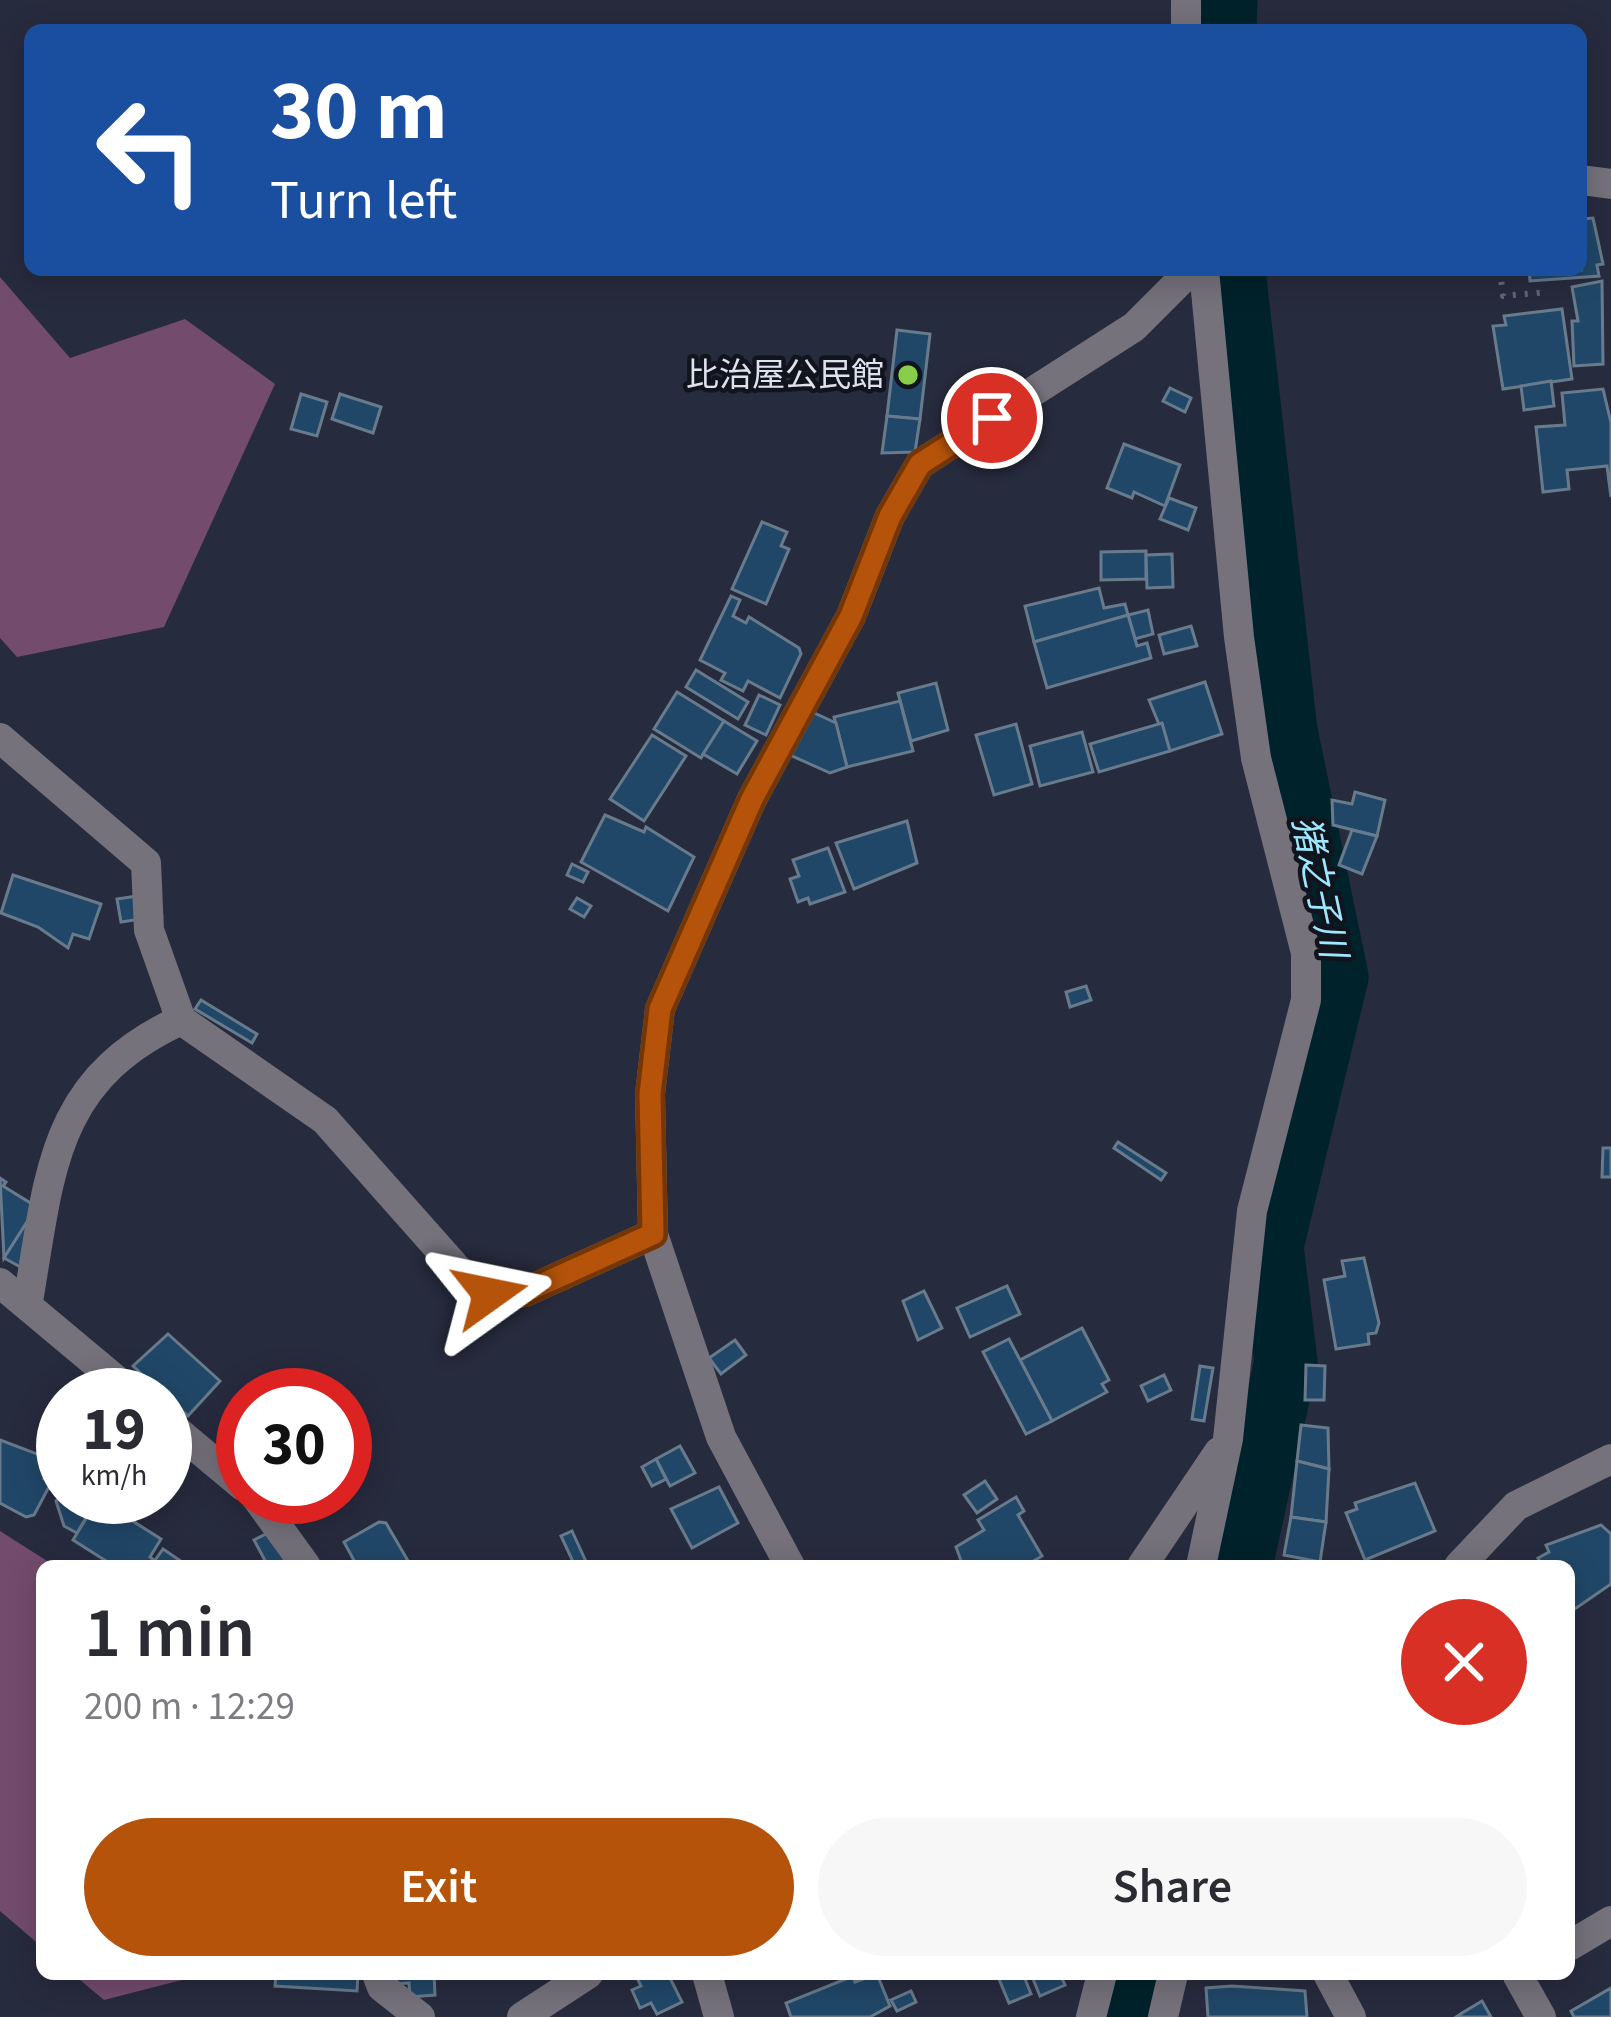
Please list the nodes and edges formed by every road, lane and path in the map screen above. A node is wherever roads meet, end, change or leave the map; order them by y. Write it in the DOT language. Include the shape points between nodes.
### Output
graph roads {
  1 [pos="1185,276"];
  2 [pos="1205,276"];
  3 [pos="1501,276"];
  4 [pos="1547,292"];
  5 [pos="0,738"];
  6 [pos="181,1020"];
  7 [pos="653,1234"];
  8 [pos="0,1283"];
  9 [pos="28,1300"];
  10 [pos="104,1368"];
  11 [pos="1228,1439"];
  12 [pos="192,1444"];
  13 [pos="1611,1459"];
  14 [pos="216,1464"];
  15 [pos="276,1524"];
  16 [pos="302,1560"];
  17 [pos="787,1560"];
  18 [pos="1146,1560"];
  19 [pos="1202,1560"];
  20 [pos="1465,1560"];
  21 [pos="1611,1921"];
  22 [pos="1575,1942"];
  23 [pos="379,1980"];
  24 [pos="578,1980"];
  25 [pos="709,1980"];
  26 [pos="1100,1980"];
  27 [pos="1172,1980"];
  28 [pos="1331,1980"];
  29 [pos="1521,1980"];
  30 [pos="420,2017"];
  31 [pos="522,2017"];
  32 [pos="719,2017"];
  33 [pos="1090,2017"];
  34 [pos="1163,2017"];
  35 [pos="1351,2017"];
  36 [pos="1541,2017"];
  1 -- 7 [label="street" via="1134,327 920,464 890,516 851,616 752,799 660,1009 650,1094"];
  2 -- 11 [label="street" via="1256,758 1306,953 1306,1000 1252,1211"];
  3 -- 4 [label="path" via="1503,296"];
  5 -- 6 [label="street" via="146,862 148,930"];
  6 -- 7 [label="street" via="325,1120 458,1270 490,1294 525,1292"];
  6 -- 9 [label="street" via="137,1040 82,1100 55,1146"];
  7 -- 17 [label="street" via="721,1437"];
  8 -- 9 [label="street"];
  9 -- 10 [label="street"];
  11 -- 18 [label="street"];
  11 -- 19 [label="street"];
  12 -- 14 [label="street"];
  13 -- 20 [label="street" via="1516,1506"];
  15 -- 16 [label="street"];
  21 -- 22 [label="street"];
  23 -- 30 [label="street"];
  24 -- 31 [label="street"];
  25 -- 32 [label="street"];
  26 -- 33 [label="street"];
  27 -- 34 [label="street"];
  28 -- 35 [label="street"];
  29 -- 36 [label="street"];
}
